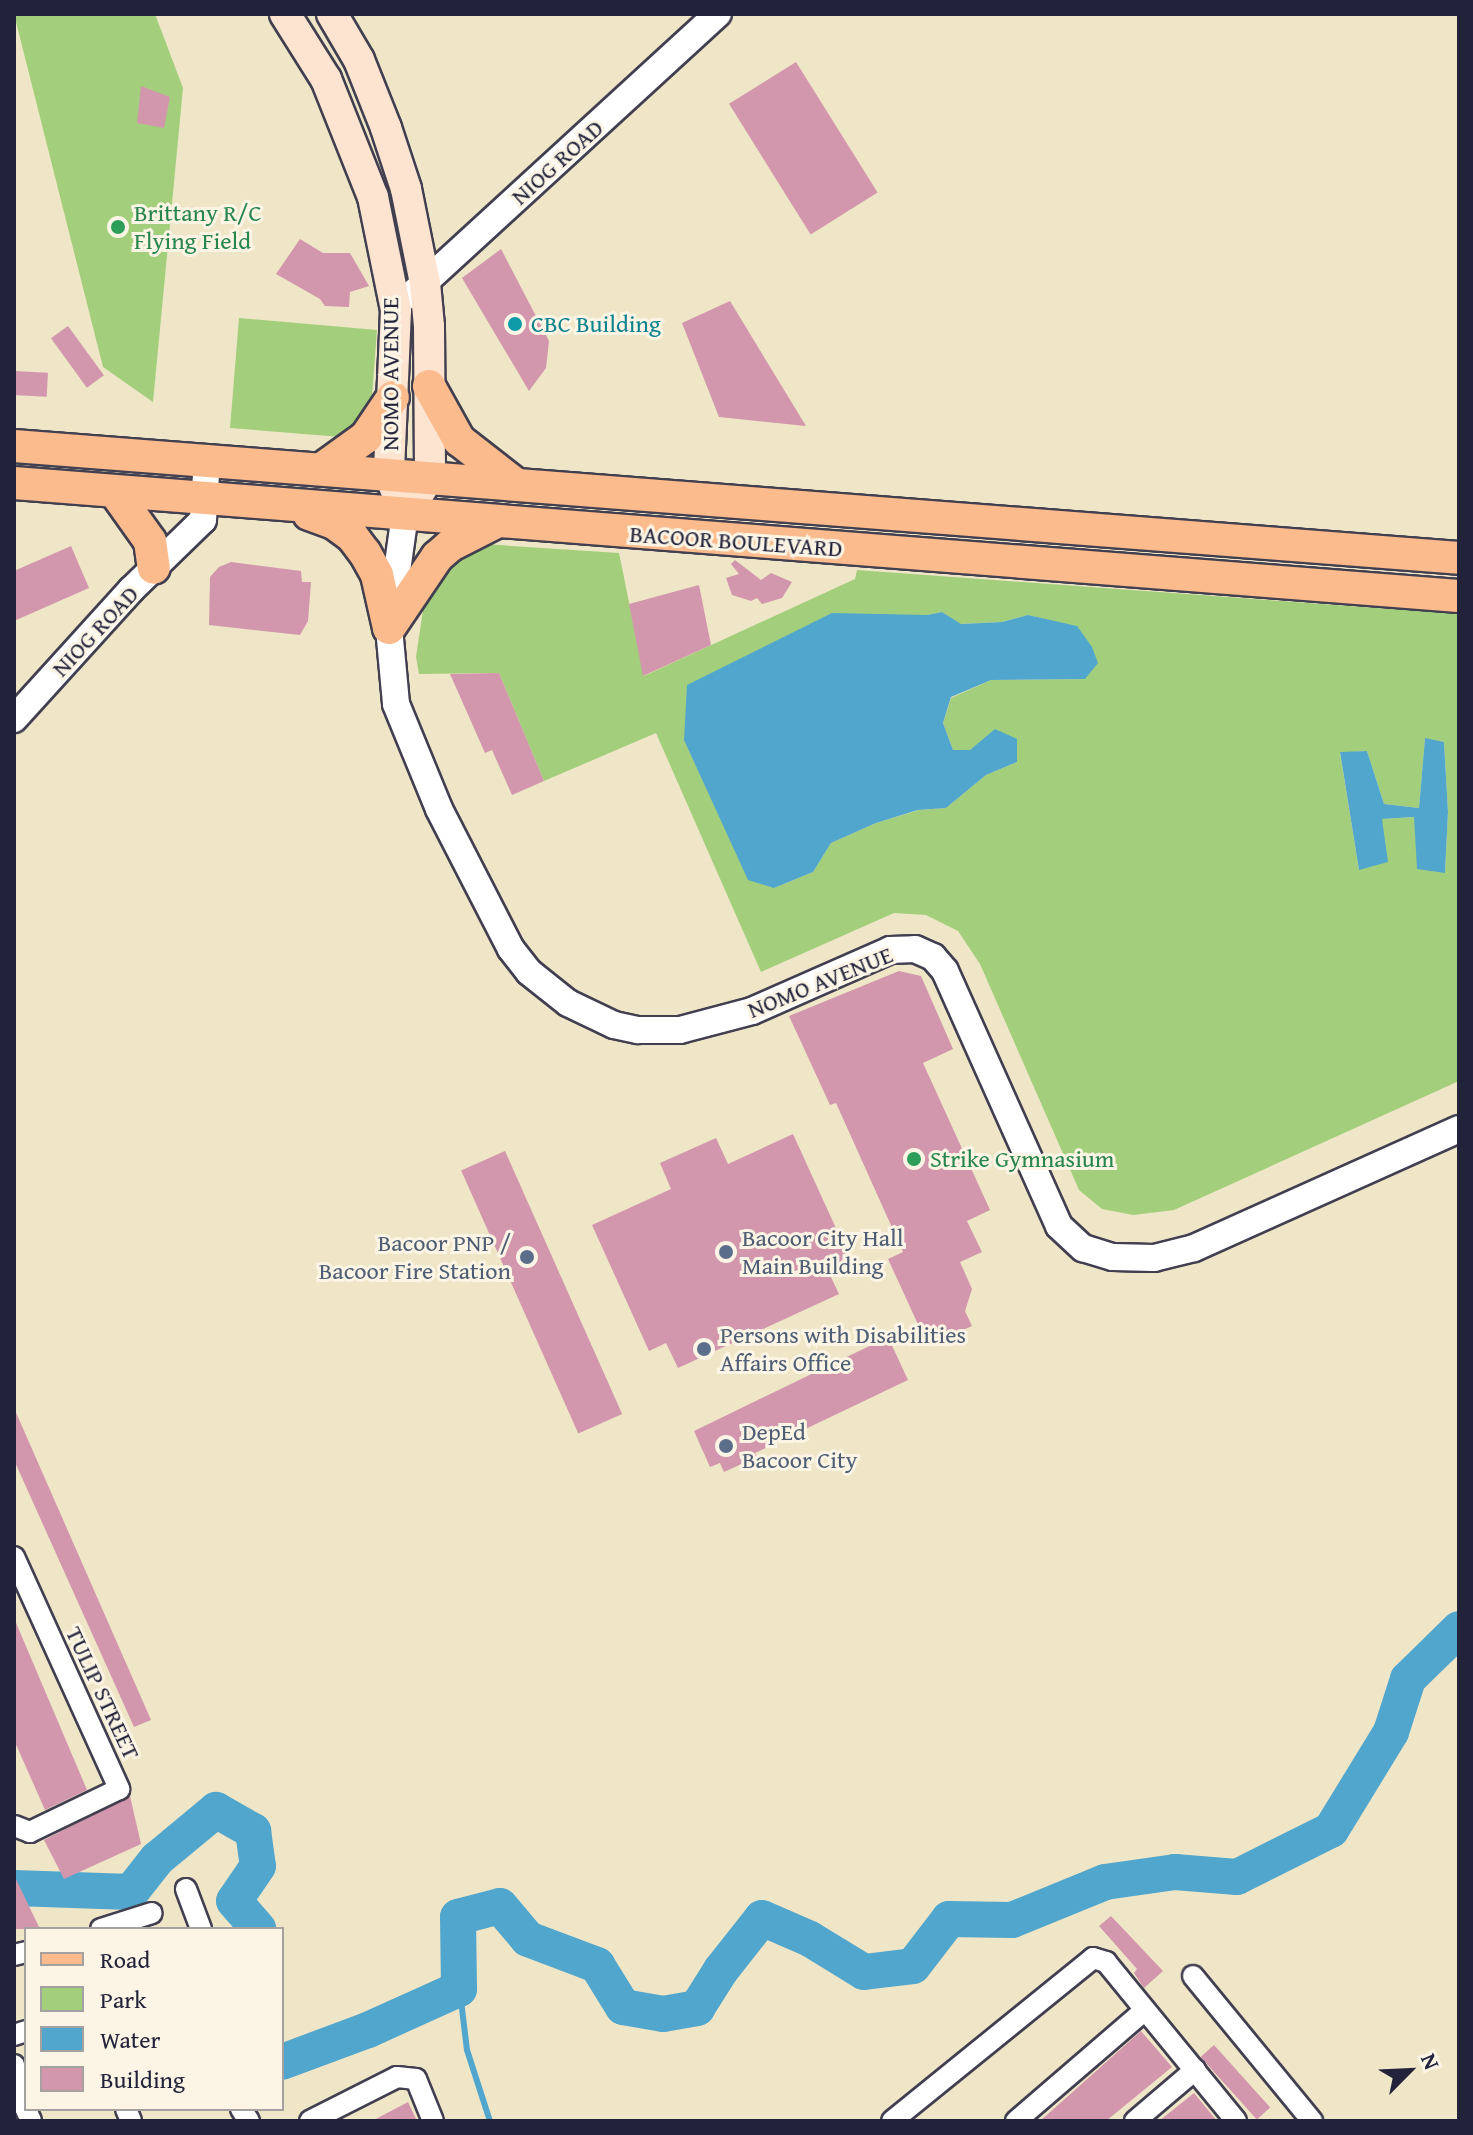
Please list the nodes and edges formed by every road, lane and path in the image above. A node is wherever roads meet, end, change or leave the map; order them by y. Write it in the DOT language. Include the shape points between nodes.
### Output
graph roads {
  1 [pos="285,14"];
  2 [pos="332,14"];
  3 [pos="718,14"];
  4 [pos="425,283"];
  5 [pos="396,310"];
  6 [pos="429,386"];
  7 [pos="393,397"];
  8 [pos="14,446"];
  9 [pos="207,459"];
  10 [pos="323,468"];
  11 [pos="389,473"];
  12 [pos="430,476"];
  13 [pos="14,483"];
  14 [pos="514,483"];
  15 [pos="115,492"];
  16 [pos="204,498"];
  17 [pos="291,507"];
  18 [pos="405,514"];
  19 [pos="494,523"];
  20 [pos="1459,558"];
  21 [pos="154,568"];
  22 [pos="1459,596"];
  23 [pos="389,628"];
  24 [pos="14,719"];
  25 [pos="1459,1129"];
  26 [pos="14,1557"];
  27 [pos="14,1826"];
  28 [pos="186,1889"];
  29 [pos="152,1913"];
  30 [pos="107,1927"];
  31 [pos="200,1927"];
  32 [pos="1193,1976"];
  33 [pos="1145,2010"];
  34 [pos="14,2065"];
  35 [pos="1195,2070"];
  36 [pos="24,2106"];
  37 [pos="310,2121"];
  38 [pos="433,2121"];
  39 [pos="892,2121"];
  40 [pos="1016,2121"];
  41 [pos="1135,2121"];
  42 [pos="1236,2121"];
  43 [pos="1312,2121"];
  1 -- 5 [label="main road, NOMO AVENUE" via="326,79 354,141 373,197"];
  2 -- 4 [label="main road, NOMO AVENUE" via="359,60 386,128 406,189"];
  3 -- 4 [label="street, NIOG ROAD"];
  4 -- 5 [label="street, NIOG ROAD"];
  4 -- 6 [label="main road, NOMO AVENUE"];
  5 -- 7 [label="main road, NOMO AVENUE"];
  6 -- 12 [label="main road, NOMO AVENUE"];
  6 -- 14 [label="main road" via="459,440"];
  7 -- 10 [label="main road" via="366,437"];
  7 -- 11 [label="main road, NOMO AVENUE"];
  8 -- 9 [label="main road, BACOOR BOULEVARD"];
  9 -- 10 [label="main road, BACOOR BOULEVARD"];
  9 -- 16 [label="street, NIOG ROAD"];
  10 -- 11 [label="main road, BACOOR BOULEVARD"];
  11 -- 12 [label="main road, BACOOR BOULEVARD"];
  11 -- 18 [label="main road, NOMO AVENUE"];
  12 -- 14 [label="main road, BACOOR BOULEVARD"];
  12 -- 18 [label="main road, NOMO AVENUE"];
  13 -- 15 [label="main road, BACOOR BOULEVARD"];
  14 -- 20 [label="main road, BACOOR BOULEVARD"];
  15 -- 16 [label="main road, BACOOR BOULEVARD"];
  15 -- 21 [label="main road" via="150,541"];
  16 -- 17 [label="main road, BACOOR BOULEVARD"];
  16 -- 21 [label="street, NIOG ROAD" via="203,520"];
  17 -- 18 [label="main road, BACOOR BOULEVARD"];
  17 -- 23 [label="main road" via="334,523 352,536 377,575"];
  18 -- 19 [label="main road, BACOOR BOULEVARD"];
  18 -- 23 [label="street, NOMO AVENUE"];
  19 -- 22 [label="main road, BACOOR BOULEVARD"];
  19 -- 23 [label="main road" via="437,557"];
  21 -- 24 [label="street, NIOG ROAD"];
  23 -- 25 [label="street, NOMO AVENUE" via="396,704 420,766 511,949 547,988 614,1025 680,1030 752,1011 890,950 915,949 933,957 945,971 1059,1226 1083,1248 1113,1257 1154,1258 1194,1248"];
  26 -- 27 [label="street, TULIP STREET" via="119,1789 30,1832"];
  28 -- 31 [label="street"];
  29 -- 30 [label="street"];
  32 -- 43 [label="street"];
  33 -- 35 [label="street"];
  33 -- 39 [label="street" via="1100,1958 1086,1961"];
  33 -- 40 [label="street"];
  34 -- 36 [label="street"];
  35 -- 41 [label="street"];
  35 -- 42 [label="street"];
  37 -- 38 [label="street" via="397,2077 416,2079"];
}
